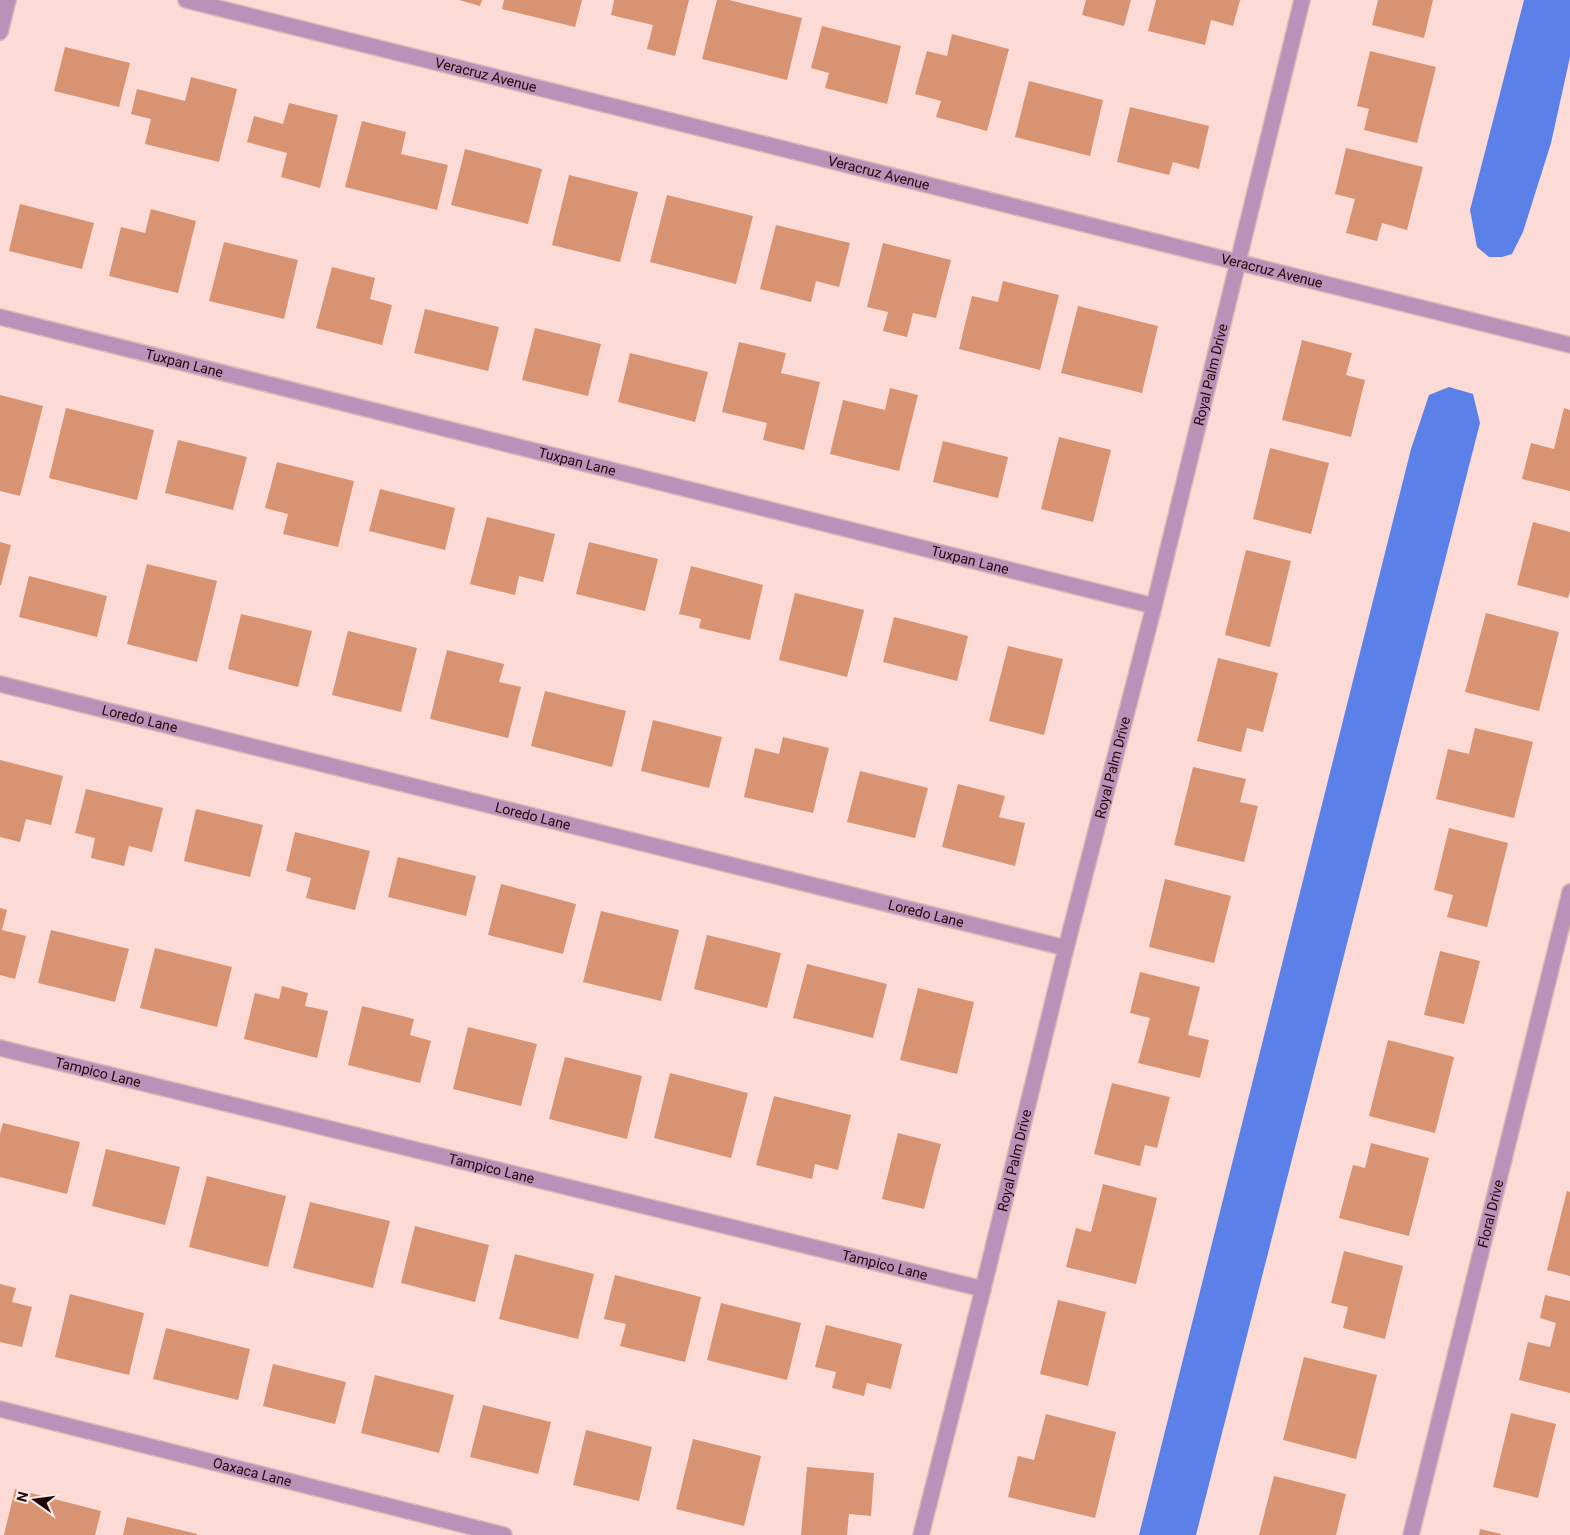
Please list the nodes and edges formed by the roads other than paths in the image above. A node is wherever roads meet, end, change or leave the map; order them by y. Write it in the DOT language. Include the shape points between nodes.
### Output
graph roads {
  1 [pos="8,0"];
  2 [pos="186,0"];
  3 [pos="1302,0"];
  4 [pos="0,32"];
  5 [pos="1238,262"];
  6 [pos="0,318"];
  7 [pos="1570,345"];
  8 [pos="1154,606"];
  9 [pos="0,684"];
  10 [pos="1570,892"];
  11 [pos="1066,948"];
  12 [pos="0,1048"];
  13 [pos="983,1289"];
  14 [pos="0,1409"];
  15 [pos="504,1535"];
  16 [pos="921,1535"];
  17 [pos="1411,1535"];
  1 -- 4 [label="street"];
  2 -- 5 [label="street, Veracruz Avenue"];
  3 -- 5 [label="street, Royal Palm Drive"];
  5 -- 7 [label="street, Veracruz Avenue"];
  5 -- 8 [label="street, Royal Palm Drive"];
  6 -- 8 [label="street, Tuxpan Lane"];
  8 -- 11 [label="street, Royal Palm Drive"];
  9 -- 11 [label="street, Loredo Lane"];
  10 -- 17 [label="street, Floral Drive"];
  11 -- 13 [label="street, Royal Palm Drive"];
  12 -- 13 [label="street, Tampico Lane"];
  13 -- 16 [label="street, Royal Palm Drive"];
  14 -- 15 [label="street, Oaxaca Lane"];
}
